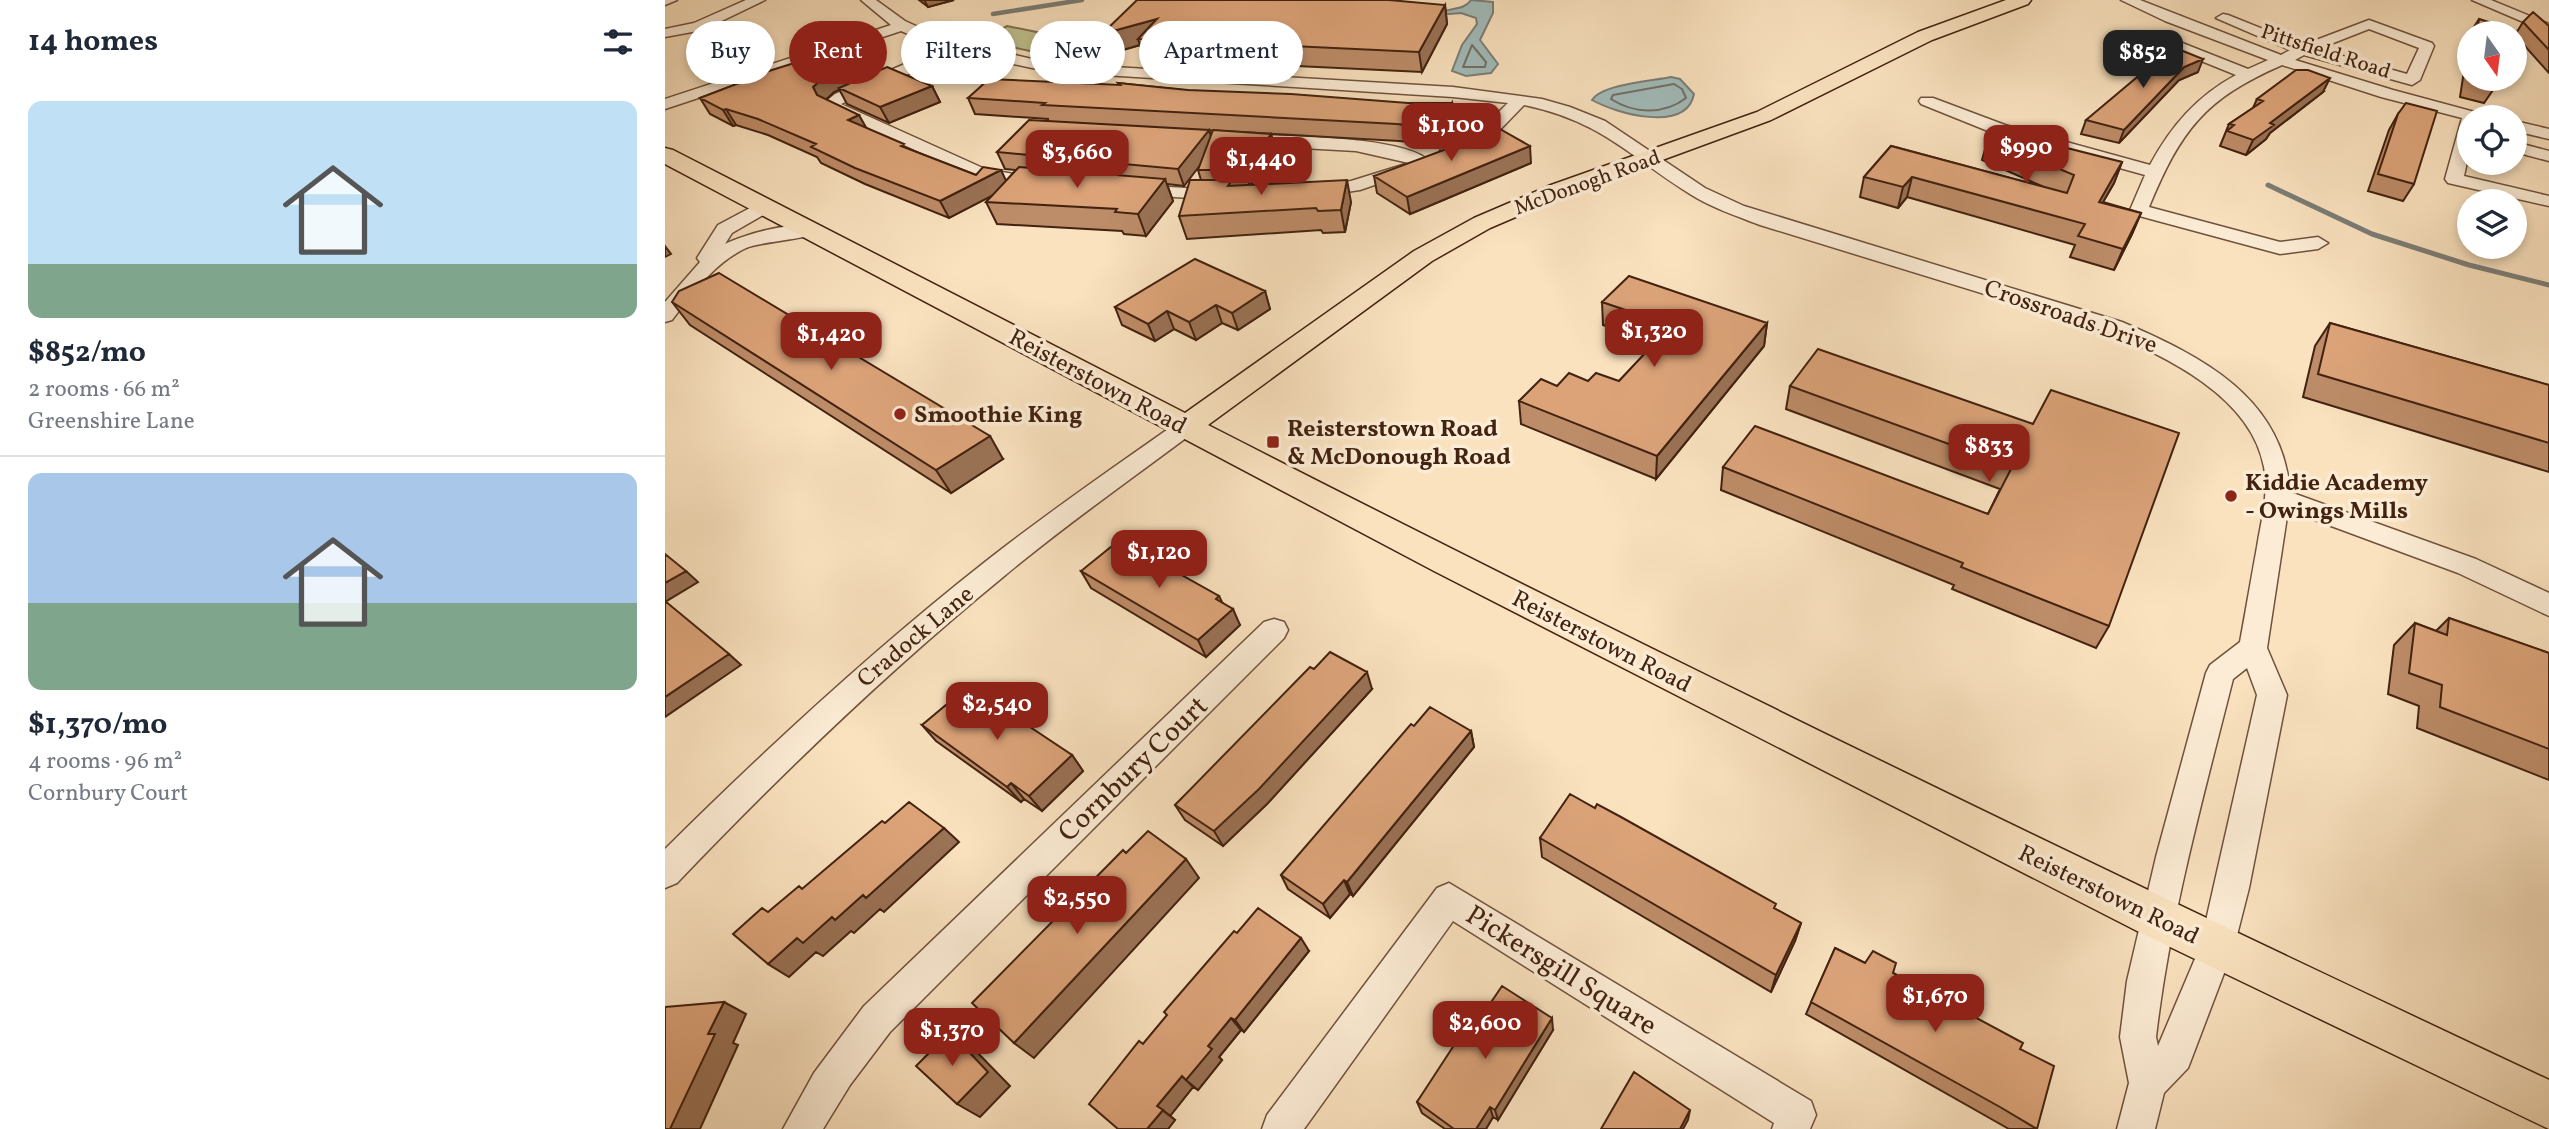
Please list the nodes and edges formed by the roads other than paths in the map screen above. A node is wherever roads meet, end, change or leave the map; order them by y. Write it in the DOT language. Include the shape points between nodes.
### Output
graph roads {
  1 [pos="758,0"];
  2 [pos="868,0"];
  3 [pos="2022,0"];
  4 [pos="2128,0"];
  5 [pos="2479,0"];
  6 [pos="886,16"];
  7 [pos="2223,18"];
  8 [pos="901,26"];
  9 [pos="2549,29"];
  10 [pos="665,33"];
  11 [pos="2157,38"];
  12 [pos="2303,50"];
  13 [pos="775,51"];
  14 [pos="1016,61"];
  15 [pos="2280,61"];
  16 [pos="901,72"];
  17 [pos="2248,74"];
  18 [pos="1520,100"];
  19 [pos="1927,101"];
  20 [pos="665,104"];
  21 [pos="2457,119"];
  22 [pos="2527,129"];
  23 [pos="2549,134"];
  24 [pos="1216,139"];
  25 [pos="2527,150"];
  26 [pos="665,155"];
  27 [pos="2549,156"];
  28 [pos="1653,158"];
  29 [pos="997,159"];
  30 [pos="1421,162"];
  31 [pos="2457,168"];
  32 [pos="975,172"];
  33 [pos="2154,172"];
  34 [pos="1059,185"];
  35 [pos="1115,189"];
  36 [pos="1296,193"];
  37 [pos="1242,194"];
  38 [pos="2549,201"];
  39 [pos="763,207"];
  40 [pos="810,231"];
  41 [pos="2318,243"];
  42 [pos="693,279"];
  43 [pos="665,316"];
  44 [pos="1187,427"];
  45 [pos="2278,497"];
  46 [pos="2549,605"];
  47 [pos="1274,630"];
  48 [pos="2253,648"];
  49 [pos="665,872"];
  50 [pos="2158,919"];
  51 [pos="2217,947"];
  52 [pos="2148,1083"];
  53 [pos="2549,1105"];
  54 [pos="802,1129"];
  55 [pos="1281,1129"];
  56 [pos="1791,1129"];
  57 [pos="2136,1129"];
  1 -- 10 [label="street" via="698,27"];
  2 -- 6 [label="street, Crossroads Drive"];
  3 -- 28 [label="main road, McDonogh Road" via="1926,36 1764,116"];
  4 -- 15 [label="street, Pittsfield Road"];
  5 -- 9 [label="street"];
  6 -- 8 [label="street, Crossroads Drive"];
  6 -- 13 [label="street"];
  7 -- 12 [label="street"];
  8 -- 20 [label="street"];
  11 -- 17 [label="street"];
  12 -- 12 [label="street" via="2369,24 2427,46 2412,80"];
  12 -- 15 [label="street"];
  14 -- 18 [label="street, Crossroads Drive"];
  15 -- 17 [label="street"];
  15 -- 21 [label="street, Pittsfield Road"];
  16 -- 32 [label="street" via="833,102 833,106"];
  17 -- 33 [label="street" via="2193,111"];
  18 -- 28 [label="street, Crossroads Drive" via="1585,118"];
  18 -- 30 [label="street" via="1488,132"];
  19 -- 33 [label="street" via="1999,129"];
  22 -- 23 [label="street"];
  24 -- 30 [label="street" via="1393,150"];
  25 -- 27 [label="street"];
  26 -- 39 [label="main road, Reisterstown Road"];
  28 -- 44 [label="main road, McDonogh Road" via="1524,204 1441,244"];
  28 -- 45 [label="street, Crossroads Drive" via="1706,196 1744,212 2115,327 2169,350 2219,383 2249,412 2269,445"];
  29 -- 32 [label="street"];
  30 -- 36 [label="street" via="1354,186"];
  31 -- 38 [label="street" via="2454,179"];
  32 -- 34 [label="street"];
  33 -- 41 [label="street" via="2139,210 2280,248"];
  35 -- 37 [label="street"];
  39 -- 40 [label="main road, Reisterstown Road"];
  39 -- 42 [label="street" via="725,229"];
  40 -- 42 [label="street" via="749,238 728,249"];
  40 -- 44 [label="main road, Reisterstown Road"];
  42 -- 43 [label="street"];
  44 -- 49 [label="street, Cradock Lane" via="1046,529 918,632 787,750"];
  44 -- 50 [label="main road, Reisterstown Road" via="1445,562"];
  45 -- 46 [label="street" via="2467,566"];
  45 -- 48 [label="street, Crossroads Drive"];
  47 -- 54 [label="street, Cornbury Court" via="877,1019 849,1052"];
  48 -- 50 [label="street" via="2220,673"];
  48 -- 51 [label="street" via="2271,695"];
  50 -- 51 [label="main road, Reisterstown Road"];
  50 -- 52 [label="street" via="2138,1037"];
  51 -- 52 [label="street" via="2175,1055"];
  51 -- 53 [label="main road, Reisterstown Road"];
  52 -- 57 [label="street"];
  55 -- 56 [label="street, Pickersgill Square" via="1449,898 1797,1115"];
}
